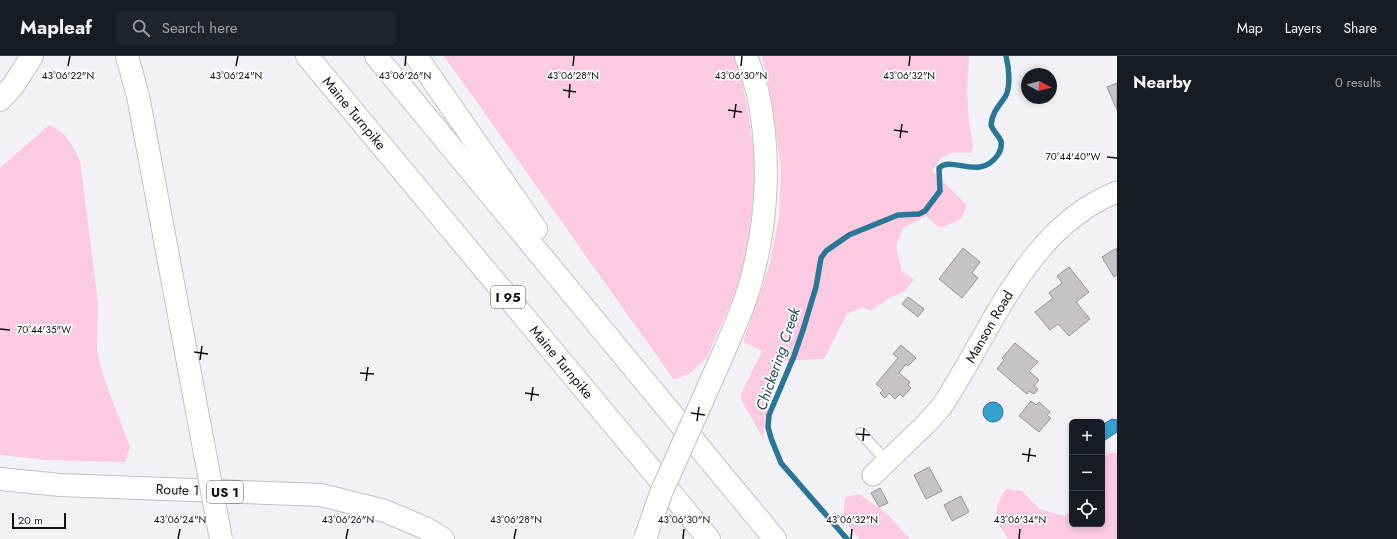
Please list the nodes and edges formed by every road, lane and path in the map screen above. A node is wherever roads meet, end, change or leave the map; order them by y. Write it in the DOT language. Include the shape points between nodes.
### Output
graph roads {
  1 [pos="32,56"];
  2 [pos="127,56"];
  3 [pos="307,56"];
  4 [pos="376,56"];
  5 [pos="416,56"];
  6 [pos="746,56"];
  7 [pos="0,100"];
  8 [pos="1117,192"];
  9 [pos="618,349"];
  10 [pos="861,433"];
  11 [pos="880,468"];
  12 [pos="0,479"];
  13 [pos="221,539"];
  14 [pos="442,539"];
  15 [pos="645,539"];
  16 [pos="709,539"];
  17 [pos="776,539"];
  1 -- 7 [label="main road" via="13,86"];
  2 -- 13 [label="main road, bridge" via="138,96"];
  3 -- 16 [label="main road, Maine Turnpike / I 95"];
  4 -- 9 [label="main road"];
  5 -- 9 [label="main road"];
  6 -- 15 [label="main road, bridge" via="758,94 765,150 765,207 754,270 737,322 661,493"];
  8 -- 11 [label="street, Manson Road" via="1084,209 1065,224 1029,262 942,406"];
  9 -- 17 [label="main road"];
  10 -- 11 [label="lane"];
  12 -- 14 [label="main road, Route 1 / US 1" via="60,485 321,495 385,511"];
}
